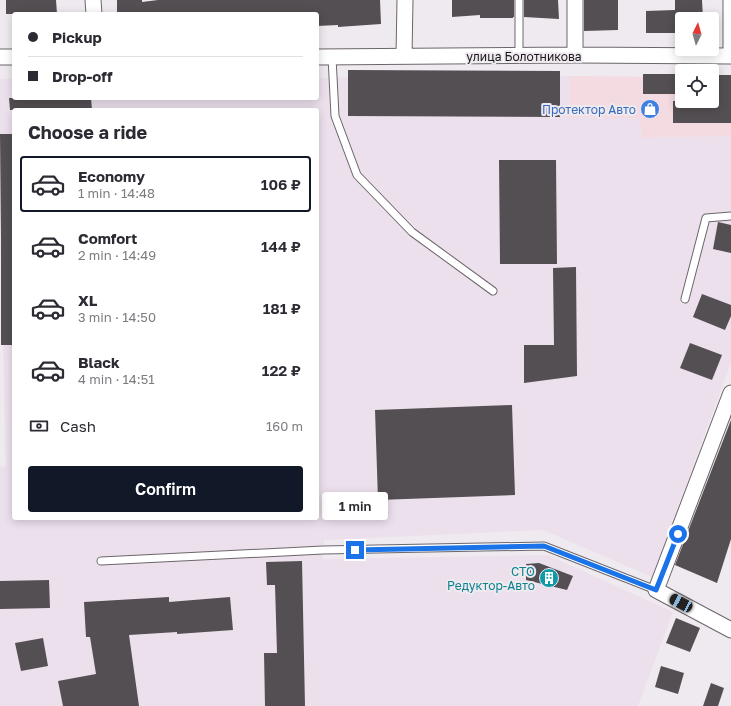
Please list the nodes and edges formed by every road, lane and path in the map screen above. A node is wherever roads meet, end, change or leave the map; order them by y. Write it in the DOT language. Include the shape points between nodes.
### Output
graph roads {
  1 [pos="93,0"];
  2 [pos="405,0"];
  3 [pos="519,0"];
  4 [pos="575,0"];
  5 [pos="731,0"];
  6 [pos="94,12"];
  7 [pos="575,55"];
  8 [pos="404,56"];
  9 [pos="519,56"];
  10 [pos="731,56"];
  11 [pos="0,57"];
  12 [pos="12,57"];
  13 [pos="324,57"];
  14 [pos="731,216"];
  15 [pos="493,291"];
  16 [pos="685,299"];
  17 [pos="731,393"];
  18 [pos="101,561"];
  19 [pos="656,590"];
  20 [pos="731,630"];
  1 -- 6 [label="street"];
  2 -- 8 [label="street"];
  3 -- 9 [label="lane"];
  4 -- 7 [label="street"];
  5 -- 10 [label="street"];
  7 -- 9 [label="street, улица Болотникова"];
  7 -- 10 [label="street, улица Болотникова"];
  8 -- 9 [label="street, улица Болотникова"];
  8 -- 13 [label="street, улица Болотникова"];
  11 -- 12 [label="street"];
  13 -- 15 [label="lane" via="335,116 357,175 412,232"];
  14 -- 16 [label="lane" via="706,218"];
  17 -- 19 [label="street"];
  18 -- 19 [label="lane" via="323,550 544,546"];
  19 -- 20 [label="street"];
}
